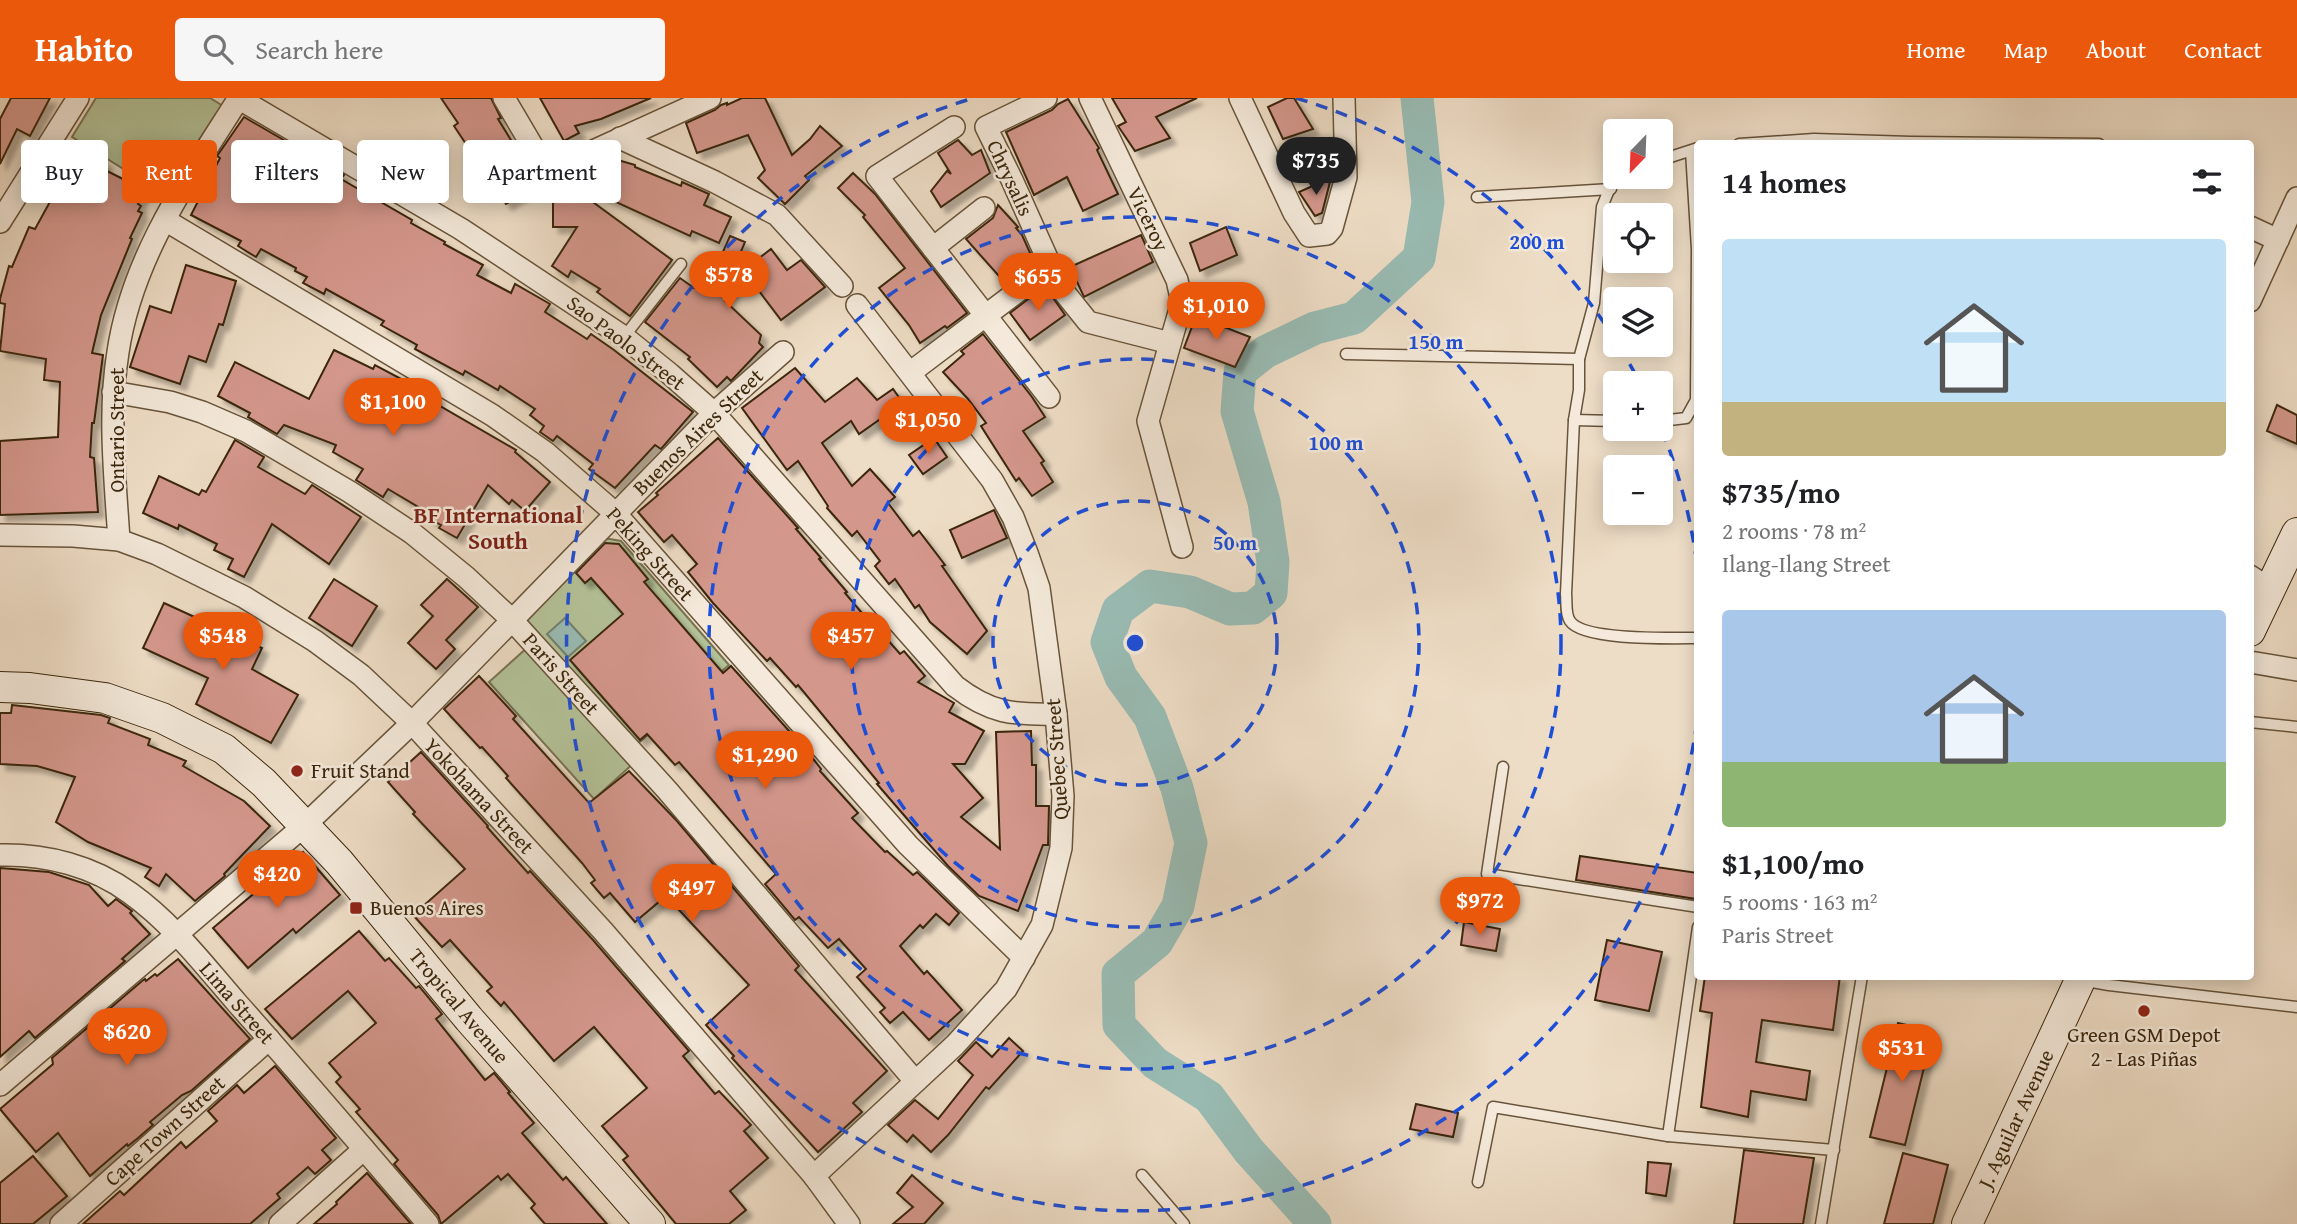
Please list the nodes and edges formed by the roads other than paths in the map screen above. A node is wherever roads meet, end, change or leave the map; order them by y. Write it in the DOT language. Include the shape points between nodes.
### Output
graph roads {
  1 [pos="78,98"];
  2 [pos="239,98"];
  3 [pos="504,98"];
  4 [pos="710,98"];
  5 [pos="1046,98"];
  6 [pos="1090,98"];
  7 [pos="1240,98"];
  8 [pos="1344,98"];
  9 [pos="954,127"];
  10 [pos="620,138"];
  11 [pos="1799,140"];
  12 [pos="1846,140"];
  13 [pos="1694,149"];
  14 [pos="1673,156"];
  15 [pos="1611,189"];
  16 [pos="1477,197"];
  17 [pos="2297,198"];
  18 [pos="984,208"];
  19 [pos="164,220"];
  20 [pos="0,222"];
  21 [pos="2254,229"];
  22 [pos="2278,240"];
  23 [pos="933,248"];
  24 [pos="681,264"];
  25 [pos="1034,279"];
  26 [pos="842,285"];
  27 [pos="2254,292"];
  28 [pos="858,305"];
  29 [pos="986,316"];
  30 [pos="624,337"];
  31 [pos="1170,343"];
  32 [pos="783,352"];
  33 [pos="1346,354"];
  34 [pos="1579,359"];
  35 [pos="911,372"];
  36 [pos="113,392"];
  37 [pos="1049,397"];
  38 [pos="1694,404"];
  39 [pos="714,413"];
  40 [pos="1574,420"];
  41 [pos="1673,420"];
  42 [pos="1603,421"];
  43 [pos="615,513"];
  44 [pos="2297,533"];
  45 [pos="0,535"];
  46 [pos="119,540"];
  47 [pos="1182,547"];
  48 [pos="2290,563"];
  49 [pos="2260,582"];
  50 [pos="2254,611"];
  51 [pos="511,619"];
  52 [pos="1694,638"];
  53 [pos="2254,663"];
  54 [pos="2297,670"];
  55 [pos="0,687"];
  56 [pos="1056,714"];
  57 [pos="2254,722"];
  58 [pos="412,723"];
  59 [pos="2297,727"];
  60 [pos="1503,767"];
  61 [pos="305,825"];
  62 [pos="0,855"];
  63 [pos="1694,906"];
  64 [pos="176,934"];
  65 [pos="1694,955"];
  66 [pos="1024,958"];
  67 [pos="1861,980"];
  68 [pos="2080,980"];
  69 [pos="2089,980"];
  70 [pos="2297,1007"];
  71 [pos="268,1039"];
  72 [pos="915,1081"];
  73 [pos="0,1085"];
  74 [pos="1668,1136"];
  75 [pos="364,1149"];
  76 [pos="1834,1150"];
  77 [pos="1142,1174"];
  78 [pos="814,1176"];
  79 [pos="1478,1182"];
  80 [pos="61,1224"];
  81 [pos="280,1224"];
  82 [pos="428,1224"];
  83 [pos="650,1224"];
  84 [pos="849,1224"];
  85 [pos="1184,1224"];
  86 [pos="1821,1224"];
  87 [pos="1967,1224"];
  1 -- 20 [label="street"];
  2 -- 19 [label="street, Ontario Street"];
  2 -- 30 [label="street, Sao Paolo Street" via="461,229"];
  3 -- 10 [label="street" via="540,159 552,167"];
  4 -- 10 [label="street"];
  5 -- 31 [label="street, Chrysalis" via="986,127 1060,287 1088,322"];
  6 -- 31 [label="street, Viceroy" via="1177,280 1182,302"];
  7 -- 8 [label="street" via="1294,212 1314,237 1327,234 1336,219 1346,177"];
  9 -- 23 [label="street" via="877,176"];
  10 -- 26 [label="street" via="777,215"];
  11 -- 12 [label="lane"];
  13 -- 14 [label="lane"];
  15 -- 16 [label="lane"];
  15 -- 34 [label="lane" via="1602,207 1594,303"];
  17 -- 22 [label="street"];
  18 -- 23 [label="street"];
  19 -- 36 [label="street, Ontario Street" via="130,301"];
  19 -- 43 [label="street, Peking Street" via="492,415 545,452"];
  21 -- 22 [label="street"];
  22 -- 27 [label="street"];
  23 -- 29 [label="street"];
  24 -- 30 [label="lane"];
  25 -- 29 [label="street"];
  28 -- 35 [label="street, Quebec Street"];
  29 -- 35 [label="street"];
  29 -- 37 [label="street"];
  30 -- 39 [label="street, Sao Paolo Street"];
  31 -- 47 [label="street, Viceroy" via="1149,421"];
  32 -- 39 [label="street, Buenos Aires Street"];
  33 -- 34 [label="lane"];
  34 -- 40 [label="lane"];
  35 -- 56 [label="street, Quebec Street" via="992,480 1013,517 1039,588"];
  36 -- 46 [label="street, Ontario Street"];
  36 -- 51 [label="street, Paris Street" via="202,412 286,453 412,533"];
  38 -- 41 [label="lane" via="1686,418"];
  39 -- 43 [label="street, Buenos Aires Street"];
  39 -- 56 [label="street, Sao Paolo Street" via="954,686 996,711"];
  40 -- 42 [label="lane"];
  40 -- 52 [label="lane" via="1567,617 1601,635"];
  43 -- 51 [label="street, Buenos Aires Street"];
  43 -- 66 [label="street, Peking Street" via="908,845"];
  44 -- 48 [label="street"];
  45 -- 46 [label="street, Yokohama Street"];
  46 -- 58 [label="street, Yokohama Street" via="202,574 315,641 361,675"];
  48 -- 49 [label="street"];
  49 -- 50 [label="street"];
  51 -- 58 [label="street, Buenos Aires Street"];
  51 -- 72 [label="street, Paris Street" via="667,790"];
  53 -- 54 [label="street"];
  55 -- 61 [label="street, Tropical Avenue" via="105,698 162,718 224,749"];
  56 -- 66 [label="street, Quebec Street" via="1063,796 1061,848 1042,925"];
  57 -- 59 [label="lane"];
  58 -- 61 [label="street, Buenos Aires Street"];
  58 -- 78 [label="street, Yokohama Street" via="603,930"];
  60 -- 63 [label="lane" via="1487,874"];
  61 -- 64 [label="street, Buenos Aires Street"];
  61 -- 83 [label="street, Tropical Avenue"];
  62 -- 64 [label="street, Lima Street" via="57,860 95,873 128,892"];
  64 -- 71 [label="street, Lima Street"];
  64 -- 73 [label="street, Buenos Aires Street"];
  65 -- 74 [label="lane"];
  66 -- 72 [label="street, Quebec Street" via="1006,989"];
  67 -- 76 [label="lane"];
  68 -- 87 [label="street, J. Aguilar Avenue"];
  69 -- 70 [label="lane"];
  71 -- 75 [label="street, Lima Street"];
  71 -- 80 [label="street, Cape Town Street"];
  72 -- 78 [label="street, Quebec Street"];
  74 -- 76 [label="lane"];
  74 -- 79 [label="lane" via="1493,1107"];
  75 -- 81 [label="street"];
  75 -- 82 [label="street, Lima Street"];
  76 -- 86 [label="lane"];
  77 -- 85 [label="lane"];
  78 -- 84 [label="street, Yokohama Street"];
}
